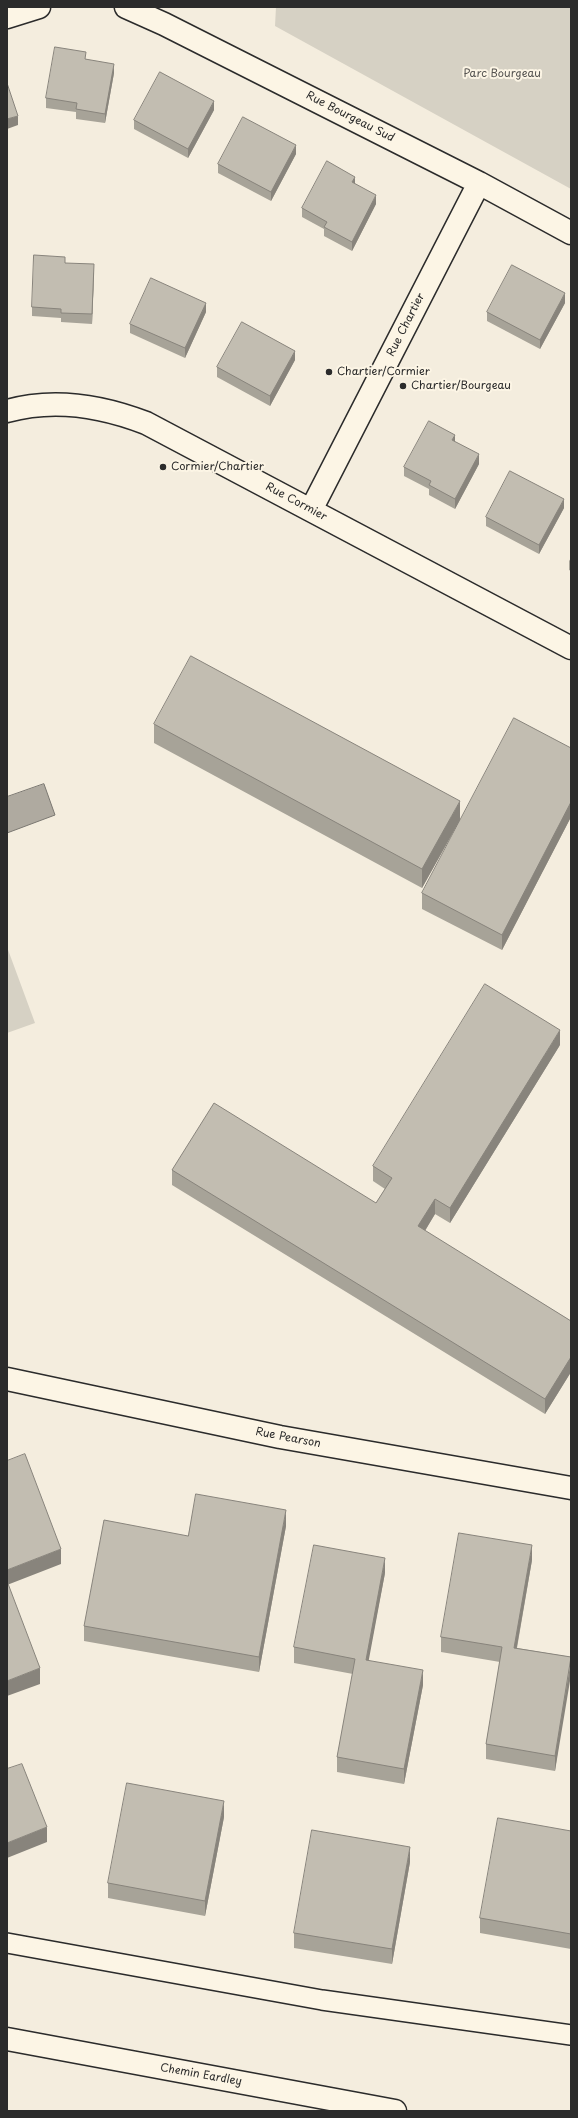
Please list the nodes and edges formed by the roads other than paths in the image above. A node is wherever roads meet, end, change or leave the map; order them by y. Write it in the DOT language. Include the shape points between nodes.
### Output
graph roads {
  1 [pos="39,7"];
  2 [pos="126,7"];
  3 [pos="7,17"];
  4 [pos="480,183"];
  5 [pos="571,233"];
  6 [pos="7,411"];
  7 [pos="311,510"];
  8 [pos="571,648"];
  9 [pos="7,1379"];
  10 [pos="571,1488"];
  11 [pos="7,1944"];
  12 [pos="571,2035"];
  13 [pos="7,2039"];
  14 [pos="395,2111"];
  1 -- 3 [label="street"];
  2 -- 4 [label="street, Rue Bourgeau Sud"];
  4 -- 5 [label="street, Rue Bourgeau Sud"];
  4 -- 7 [label="street, Rue Chartier"];
  6 -- 7 [label="street, Rue Cormier" via="49,405 82,406 119,413 146,423"];
  7 -- 8 [label="street, Rue Cormier"];
  9 -- 10 [label="street, Rue Pearson" via="280,1437"];
  11 -- 12 [label="lane" via="322,2000"];
  13 -- 14 [label="street, Chemin Eardley"];
}
